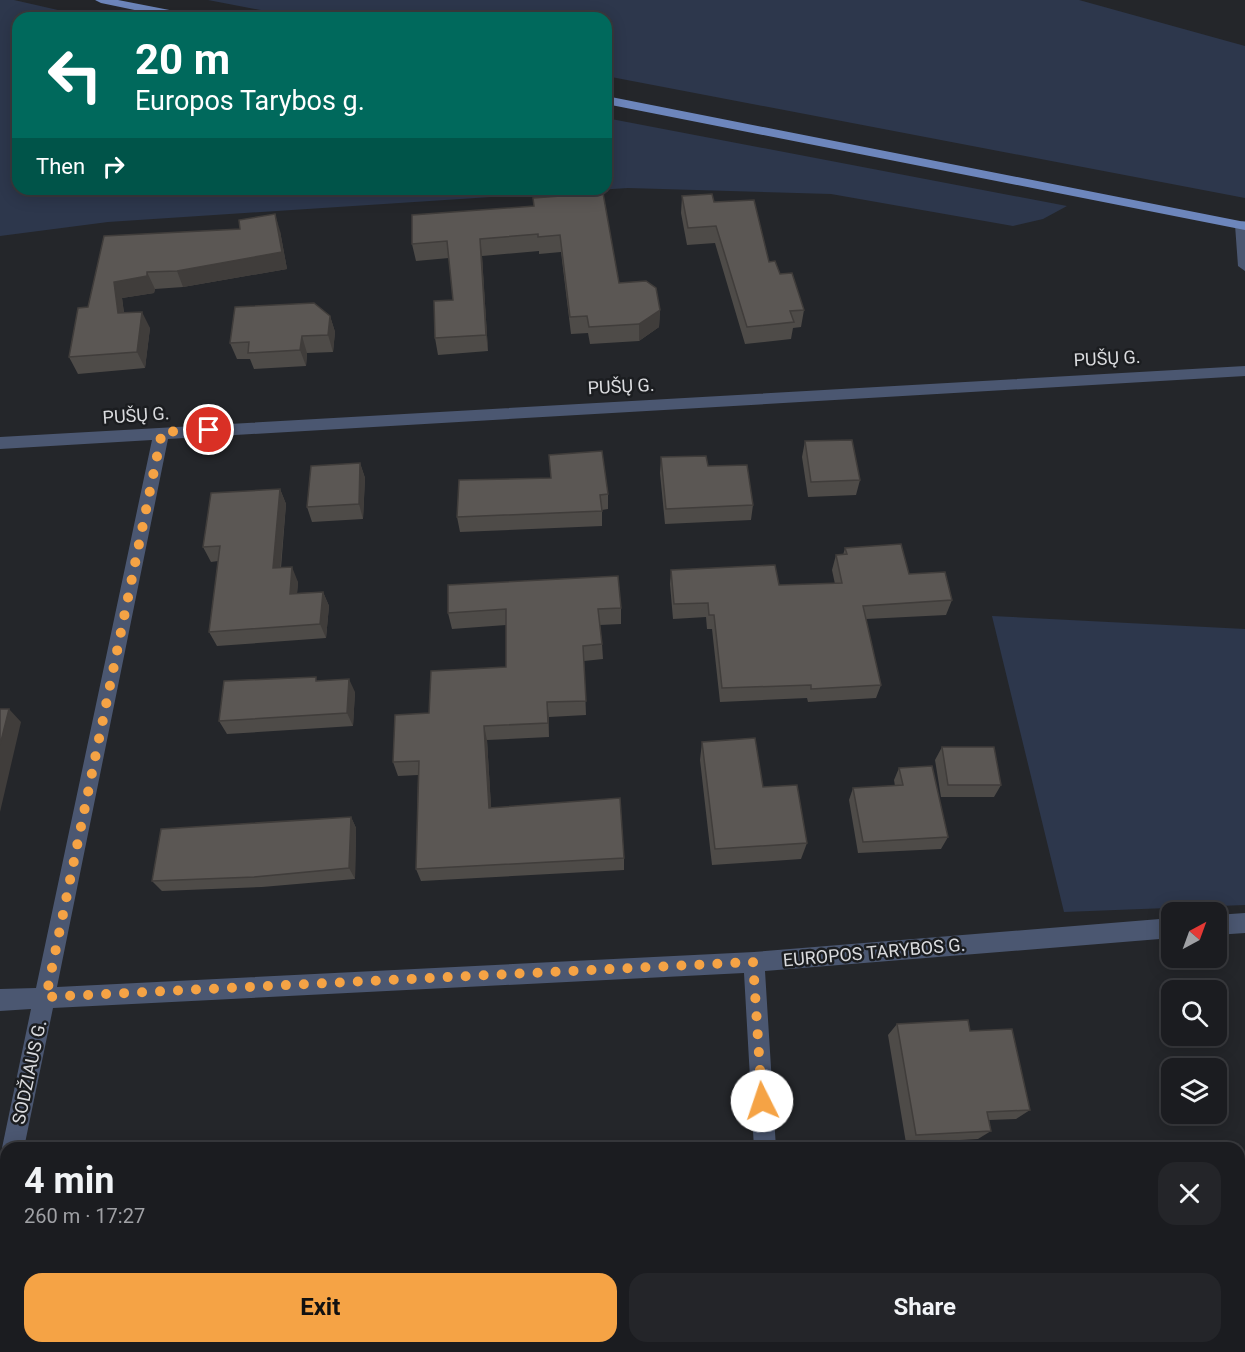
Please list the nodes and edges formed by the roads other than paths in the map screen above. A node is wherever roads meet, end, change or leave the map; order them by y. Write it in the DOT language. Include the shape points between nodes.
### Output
graph roads {
  1 [pos="101,0"];
  2 [pos="160,12"];
  3 [pos="612,101"];
  4 [pos="1244,226"];
  5 [pos="1245,266"];
  6 [pos="1245,370"];
  7 [pos="162,432"];
  8 [pos="0,442"];
  9 [pos="1245,922"];
  10 [pos="1227,924"];
  11 [pos="1161,929"];
  12 [pos="753,962"];
  13 [pos="46,997"];
  14 [pos="0,1000"];
  15 [pos="14,1142"];
  16 [pos="765,1142"];
  1 -- 2 [label="main road"];
  3 -- 4 [label="main road"];
  4 -- 5 [label="street"];
  6 -- 7 [label="street, PUŠŲ G."];
  7 -- 8 [label="street, PUŠŲ G."];
  7 -- 13 [label="street, SODŽIAUS G."];
  9 -- 10 [label="street"];
  11 -- 12 [label="street, EUROPOS TARYBOS G."];
  12 -- 13 [label="street, EUROPOS TARYBOS G."];
  12 -- 16 [label="street"];
  13 -- 14 [label="street, EUROPOS TARYBOS G."];
  13 -- 15 [label="street, SODŽIAUS G."];
}
